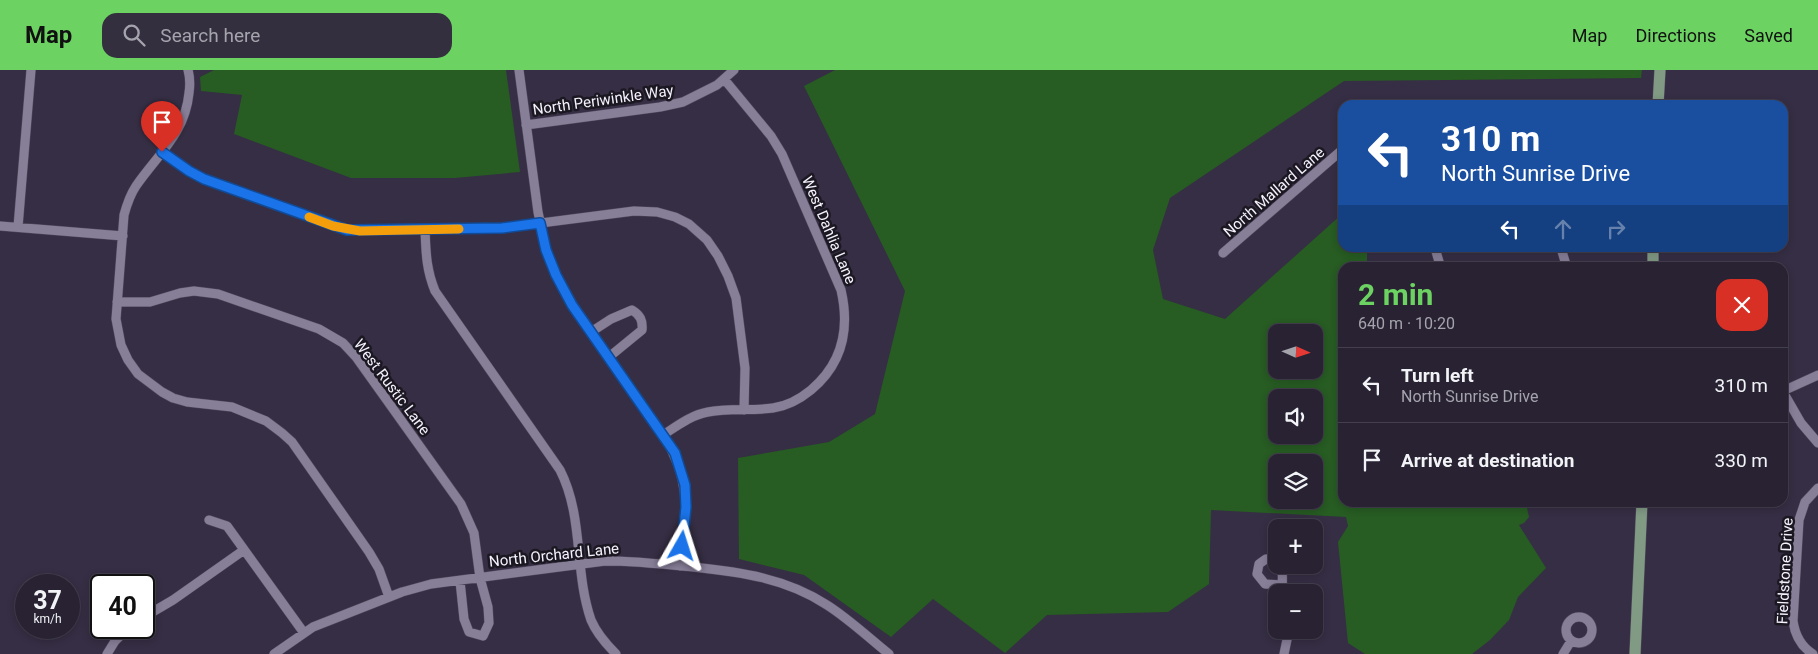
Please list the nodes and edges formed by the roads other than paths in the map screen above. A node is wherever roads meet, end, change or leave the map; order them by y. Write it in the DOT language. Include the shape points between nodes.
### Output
graph roads {
  1 [pos="31,70"];
  2 [pos="188,70"];
  3 [pos="518,70"];
  4 [pos="734,70"];
  5 [pos="1660,70"];
  6 [pos="724,79"];
  7 [pos="1658,100"];
  8 [pos="526,125"];
  9 [pos="162,152"];
  10 [pos="1338,153"];
  11 [pos="540,223"];
  12 [pos="0,226"];
  13 [pos="18,227"];
  14 [pos="425,230"];
  15 [pos="122,236"];
  16 [pos="1223,254"];
  17 [pos="117,302"];
  18 [pos="591,332"];
  19 [pos="609,357"];
  20 [pos="1818,375"];
  21 [pos="1788,388"];
  22 [pos="1788,399"];
  23 [pos="744,410"];
  24 [pos="663,435"];
  25 [pos="1818,443"];
  26 [pos="1818,488"];
  27 [pos="1642,507"];
  28 [pos="210,520"];
  29 [pos="244,550"];
  30 [pos="1268,558"];
  31 [pos="581,564"];
  32 [pos="680,566"];
  33 [pos="480,578"];
  34 [pos="460,580"];
  35 [pos="1268,585"];
  36 [pos="389,597"];
  37 [pos="155,610"];
  38 [pos="304,633"];
  39 [pos="119,639"];
  40 [pos="1287,639"];
  41 [pos="1572,641"];
  42 [pos="108,654"];
  43 [pos="274,654"];
  44 [pos="615,654"];
  45 [pos="890,654"];
  46 [pos="1284,654"];
  47 [pos="1563,654"];
  48 [pos="1635,654"];
  49 [pos="1813,654"];
  1 -- 13 [label="street"];
  2 -- 9 [label="street" via="188,106 175,136"];
  3 -- 8 [label="street"];
  4 -- 6 [label="street, North Periwinkle Way"];
  5 -- 7 [label="main road"];
  6 -- 8 [label="street, North Periwinkle Way" via="683,102"];
  6 -- 23 [label="street, West Dahlia Lane" via="782,154 841,290 845,307 843,342 827,376 804,396 790,403 774,408"];
  8 -- 11 [label="street"];
  9 -- 14 [label="street" via="204,179 333,226 360,231"];
  9 -- 15 [label="street" via="129,199"];
  10 -- 16 [label="street, North Mallard Lane"];
  11 -- 14 [label="street" via="502,228"];
  11 -- 18 [label="street" via="556,275"];
  11 -- 23 [label="street" via="619,212 657,212 689,224 718,256 736,298 745,368"];
  12 -- 13 [label="street"];
  13 -- 15 [label="street"];
  14 -- 31 [label="street" via="428,275 435,291 568,484"];
  15 -- 17 [label="street"];
  17 -- 33 [label="street, West Rustic Lane" via="150,302 180,293 207,292 319,329 343,343 461,504 474,533"];
  17 -- 36 [label="street" via="116,319 121,345 133,367 148,383 173,398 248,412 266,421 292,442 369,552"];
  18 -- 19 [label="street"];
  18 -- 19 [label="street" via="622,313 632,310 638,314 643,322 642,330"];
  19 -- 24 [label="street"];
  20 -- 21 [label="street"];
  22 -- 25 [label="street" via="1801,423"];
  23 -- 24 [label="street, West Dahlia Lane" via="708,412 684,421"];
  24 -- 32 [label="street" via="675,453 685,485"];
  26 -- 49 [label="street, Fieldstone Drive" via="1805,502 1799,520 1793,621 1801,644"];
  27 -- 48 [label="main road"];
  28 -- 29 [label="street" via="227,526"];
  29 -- 37 [label="street"];
  29 -- 38 [label="street"];
  30 -- 35 [label="street" via="1259,564 1257,574"];
  31 -- 32 [label="street, North Orchard Lane" via="635,561"];
  31 -- 33 [label="street, North Orchard Lane"];
  31 -- 44 [label="street" via="592,621"];
  32 -- 45 [label="street, North Orchard Lane" via="759,576 783,583 826,605"];
  33 -- 34 [label="street, North Orchard Lane"];
  33 -- 34 [label="street, West Rustic Lane" via="489,623 483,636 469,632 464,619"];
  34 -- 36 [label="street, North Orchard Lane" via="431,584"];
  36 -- 38 [label="street, North Orchard Lane"];
  38 -- 43 [label="street, North Orchard Lane"];
  39 -- 42 [label="street"];
  40 -- 46 [label="street"];
  41 -- 47 [label="street"];
}
